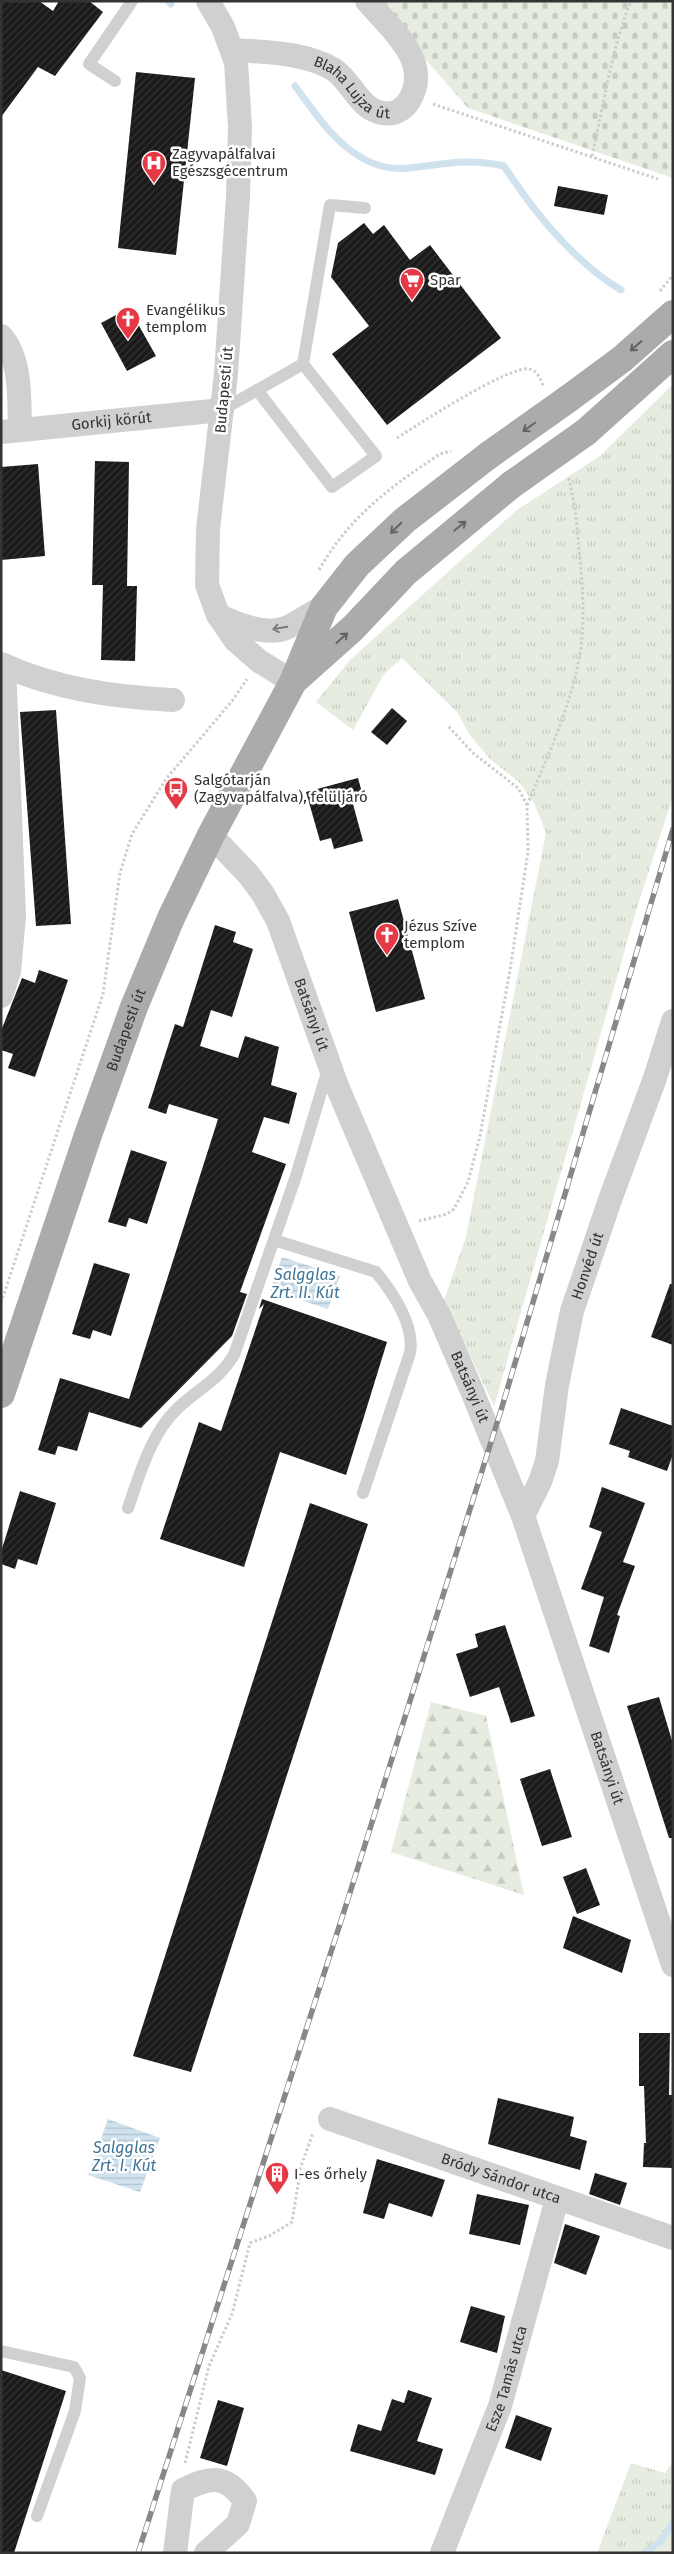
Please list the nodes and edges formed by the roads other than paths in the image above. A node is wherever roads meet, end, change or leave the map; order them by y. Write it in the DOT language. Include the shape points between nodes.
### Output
graph roads {
  1 [pos="132,1"];
  2 [pos="208,1"];
  3 [pos="367,1"];
  4 [pos="235,61"];
  5 [pos="115,81"];
  6 [pos="365,208"];
  7 [pos="673,314"];
  8 [pos="1,336"];
  9 [pos="673,354"];
  10 [pos="303,364"];
  11 [pos="257,390"];
  12 [pos="222,410"];
  13 [pos="11,431"];
  14 [pos="324,606"];
  15 [pos="218,615"];
  16 [pos="2,664"];
  17 [pos="293,682"];
  18 [pos="173,700"];
  19 [pos="211,835"];
  20 [pos="1,996"];
  21 [pos="673,1021"];
  22 [pos="329,1064"];
  23 [pos="274,1240"];
  24 [pos="1,1394"];
  25 [pos="363,1493"];
  26 [pos="128,1508"];
  27 [pos="524,1516"];
  28 [pos="673,1965"];
  29 [pos="330,2119"];
  30 [pos="557,2199"];
  31 [pos="673,2238"];
  32 [pos="1,2351"];
  33 [pos="37,2516"];
  34 [pos="175,2553"];
  35 [pos="206,2553"];
  36 [pos="442,2553"];
  1 -- 5 [label="lane" via="90,64"];
  2 -- 4 [label="street, Budapesti út" via="223,27"];
  3 -- 4 [label="street, Blaha Lujza út" via="413,57 416,81 407,104 397,112 378,112 365,105 333,69 297,57"];
  4 -- 12 [label="street, Budapesti út" via="240,128 238,196"];
  6 -- 10 [label="lane" via="330,204"];
  7 -- 14 [label="main road, Budapesti út, one-way, bridge" via="622,359 489,454 405,520 357,565"];
  8 -- 13 [label="street" via="8,345 16,372"];
  17 -- 9 [label="main road, one-way, bridge" via="353,628 406,572 511,485 586,432"];
  10 -- 11 [label="lane"];
  10 -- 11 [label="lane" via="376,456 332,487"];
  11 -- 12 [label="lane"];
  12 -- 13 [label="street, Gorkij körút"];
  12 -- 15 [label="street, Budapesti út" via="208,529 207,585"];
  14 -- 15 [label="street, Budapesti út, one-way" via="284,629 240,626"];
  14 -- 17 [label="main road, Budapesti út"];
  15 -- 17 [label="street, Budapesti út" via="245,651"];
  16 -- 18 [label="street" via="78,689"];
  16 -- 20 [label="street" via="14,916 9,972"];
  17 -- 19 [label="main road, Budapesti út"];
  19 -- 22 [label="street, Batsányi út" via="249,875 278,921"];
  19 -- 24 [label="main road, Budapesti út" via="171,918 134,1008 84,1144"];
  21 -- 27 [label="street, Honvéd út" via="575,1303 556,1386 547,1461"];
  22 -- 23 [label="lane"];
  22 -- 27 [label="street, Batsányi út" via="420,1282 439,1315"];
  23 -- 25 [label="lane" via="376,1272 390,1291 411,1333 410,1353"];
  23 -- 26 [label="lane" via="234,1355 223,1373 177,1408 159,1430"];
  27 -- 28 [label="street, Batsányi út"];
  29 -- 30 [label="street, Bródy Sándor utca"];
  30 -- 31 [label="street, Bródy Sándor utca"];
  30 -- 36 [label="street, Esze Tamás utca" via="500,2406"];
  32 -- 33 [label="lane" via="74,2367 80,2378 75,2411"];
  34 -- 35 [label="street" via="183,2490 202,2480 219,2480 234,2485 245,2501 238,2524"];
}
